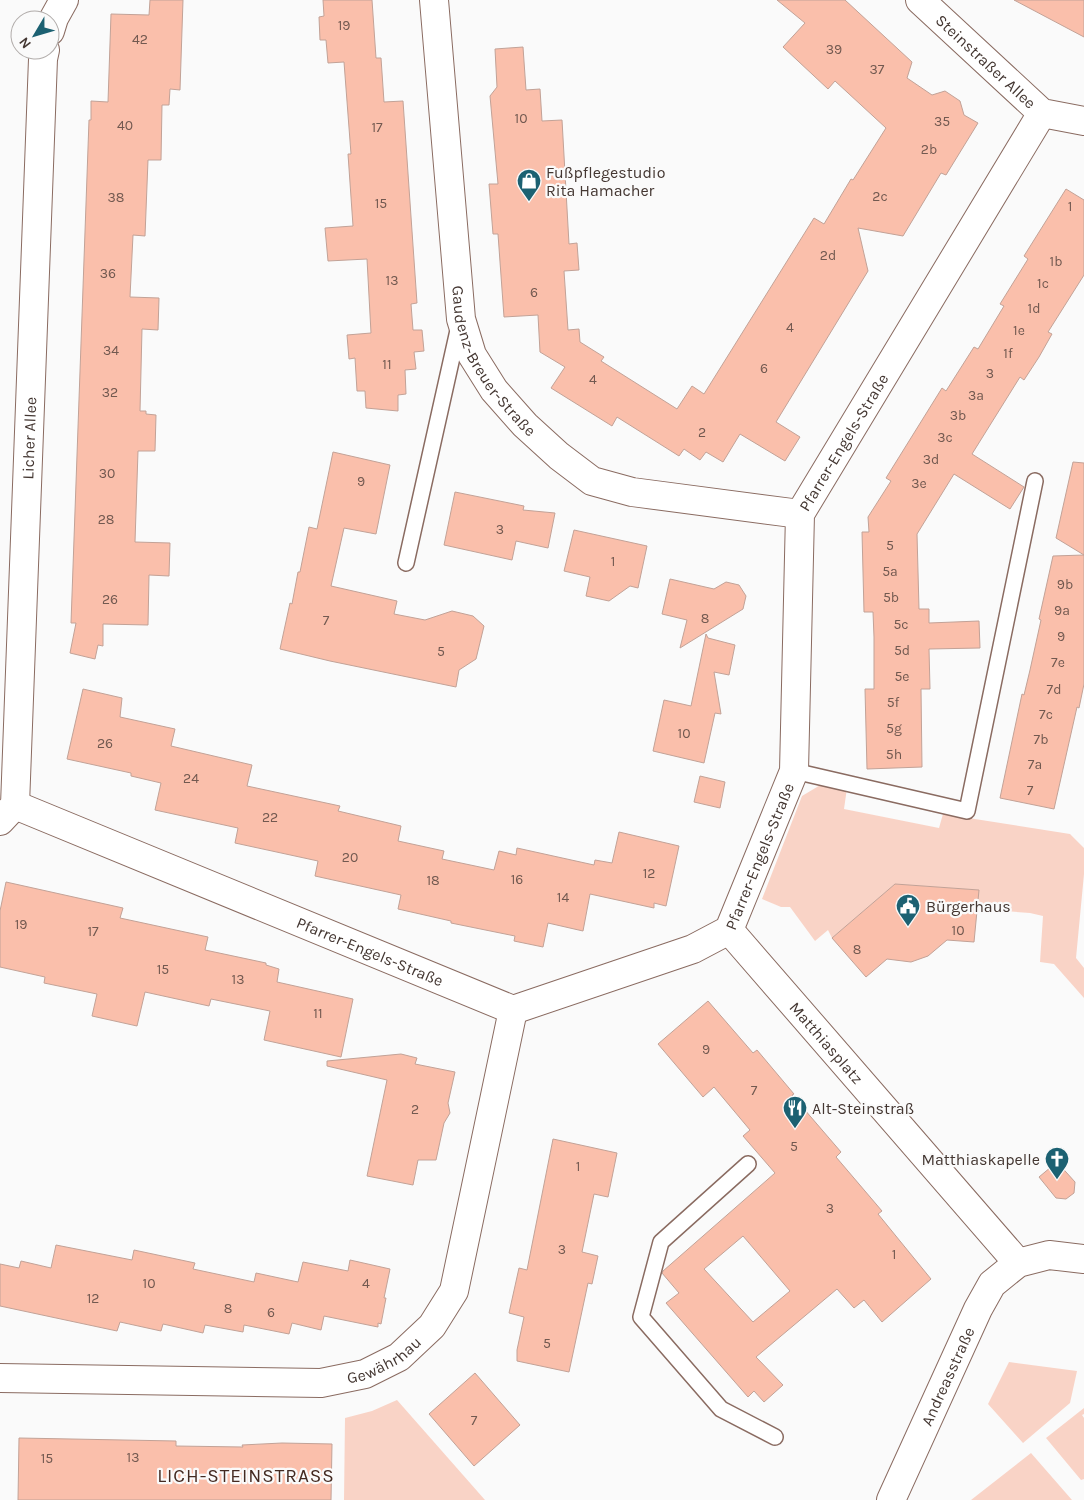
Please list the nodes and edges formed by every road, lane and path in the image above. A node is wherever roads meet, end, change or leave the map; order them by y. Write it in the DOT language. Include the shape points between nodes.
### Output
graph roads {
  1 [pos="434,0"];
  2 [pos="920,0"];
  3 [pos="43,60"];
  4 [pos="1042,113"];
  5 [pos="1084,121"];
  6 [pos="461,319"];
  7 [pos="1035,481"];
  8 [pos="800,514"];
  9 [pos="406,563"];
  10 [pos="794,771"];
  11 [pos="8,813"];
  12 [pos="729,930"];
  13 [pos="513,1010"];
  14 [pos="748,1164"];
  15 [pos="1084,1259"];
  16 [pos="1018,1263"];
  17 [pos="0,1378"];
  18 [pos="775,1436"];
  19 [pos="890,1500"];
  1 -- 6 [label="street, Gaudenz-Breuer-Straße"];
  2 -- 4 [label="street, Steinstraßer Allee"];
  3 -- 11 [label="street, Licher Allee"];
  4 -- 5 [label="street, Steinstraßer Allee"];
  4 -- 8 [label="street, Pfarrer-Engels-Straße"];
  6 -- 8 [label="street, Gaudenz-Breuer-Straße" via="472,355 494,390 525,425 592,481 632,492"];
  6 -- 9 [label="lane"];
  7 -- 10 [label="lane" via="967,811"];
  8 -- 10 [label="street, Pfarrer-Engels-Straße"];
  10 -- 12 [label="street, Pfarrer-Engels-Straße"];
  11 -- 13 [label="street, Pfarrer-Engels-Straße"];
  12 -- 13 [label="street, Pfarrer-Engels-Straße" via="693,949"];
  12 -- 16 [label="street, Matthiasplatz"];
  13 -- 17 [label="street, Gewährhau" via="454,1291 432,1326 399,1357 366,1374 321,1383"];
  14 -- 18 [label="lane" via="661,1242 641,1317 721,1409"];
  15 -- 16 [label="street" via="1049,1256"];
  16 -- 19 [label="street, Andreasstraße" via="992,1284 978,1309"];
}
